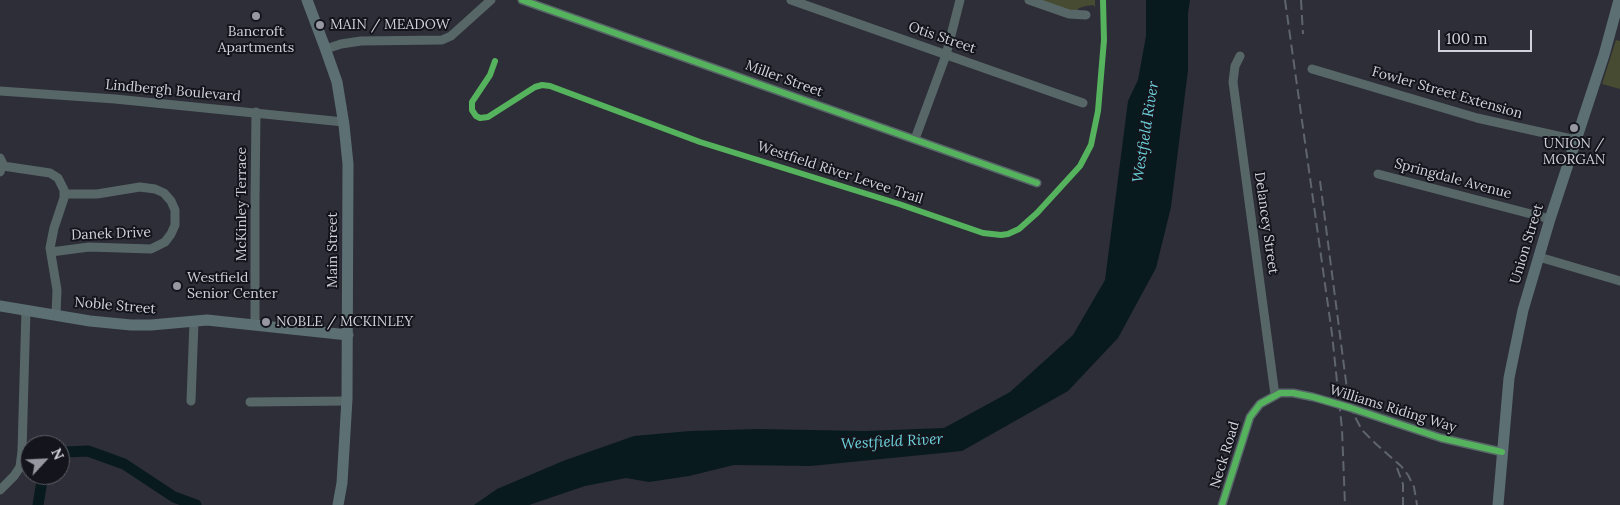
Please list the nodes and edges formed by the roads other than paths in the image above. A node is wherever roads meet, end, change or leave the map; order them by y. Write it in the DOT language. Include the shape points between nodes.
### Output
graph roads {
  1 [pos="307,0"];
  2 [pos="491,0"];
  3 [pos="522,0"];
  4 [pos="791,0"];
  5 [pos="960,0"];
  6 [pos="1029,0"];
  7 [pos="1619,0"];
  8 [pos="1086,16"];
  9 [pos="326,49"];
  10 [pos="946,54"];
  11 [pos="1240,56"];
  12 [pos="1312,69"];
  13 [pos="0,91"];
  14 [pos="1084,103"];
  15 [pos="256,112"];
  16 [pos="344,122"];
  17 [pos="916,139"];
  18 [pos="1576,140"];
  19 [pos="1,165"];
  20 [pos="1378,174"];
  21 [pos="1037,182"];
  22 [pos="64,194"];
  23 [pos="1550,219"];
  24 [pos="50,252"];
  25 [pos="1539,257"];
  26 [pos="1620,281"];
  27 [pos="0,306"];
  28 [pos="26,310"];
  29 [pos="56,315"];
  30 [pos="194,322"];
  31 [pos="255,325"];
  32 [pos="348,335"];
  33 [pos="1275,395"];
  34 [pos="191,401"];
  35 [pos="347,401"];
  36 [pos="250,402"];
  37 [pos="1502,452"];
  38 [pos="0,490"];
  39 [pos="338,505"];
  40 [pos="1222,505"];
  41 [pos="1498,505"];
  1 -- 9 [label="main road, Main Street"];
  2 -- 9 [label="street" via="445,39 361,41"];
  3 -- 17 [label="street, Miller Street"];
  4 -- 10 [label="street, Otis Street"];
  5 -- 10 [label="street"];
  6 -- 8 [label="street" via="1069,14"];
  7 -- 18 [label="main road, Union Street"];
  9 -- 16 [label="main road, Main Street"];
  10 -- 14 [label="street, Otis Street"];
  10 -- 17 [label="street"];
  11 -- 33 [label="street, Delancey Street" via="1233,82"];
  12 -- 18 [label="street, Fowler Street Extension" via="1478,118"];
  13 -- 15 [label="street, Lindbergh Boulevard"];
  15 -- 16 [label="street, Lindbergh Boulevard"];
  15 -- 31 [label="street, McKinley Terrace"];
  16 -- 32 [label="main road, Main Street" via="348,164"];
  17 -- 21 [label="street, Miller Street"];
  18 -- 23 [label="main road, Union Street"];
  19 -- 22 [label="street" via="50,173 61,182"];
  20 -- 23 [label="street, Springdale Avenue"];
  22 -- 24 [label="street"];
  22 -- 24 [label="street, Danek Drive" via="155,188 171,201 175,225 165,242 151,249 89,248"];
  23 -- 25 [label="main road, Union Street"];
  24 -- 29 [label="street" via="58,290"];
  25 -- 26 [label="street"];
  25 -- 37 [label="main road, Union Street" via="1516,341"];
  27 -- 28 [label="main road, Noble Street"];
  28 -- 29 [label="main road, Noble Street"];
  28 -- 38 [label="street" via="20,466"];
  29 -- 30 [label="main road, Noble Street" via="131,325"];
  30 -- 31 [label="main road, Noble Street" via="207,320"];
  30 -- 34 [label="street"];
  31 -- 32 [label="main road, Noble Street"];
  32 -- 35 [label="main road, Main Street"];
  33 -- 37 [label="street, Williams Riding Way" via="1293,393 1312,397 1441,438"];
  33 -- 40 [label="street, Neck Road" via="1260,404 1250,417"];
  35 -- 36 [label="street"];
  35 -- 39 [label="main road, Main Street"];
  37 -- 41 [label="main road, Union Street"];
}
